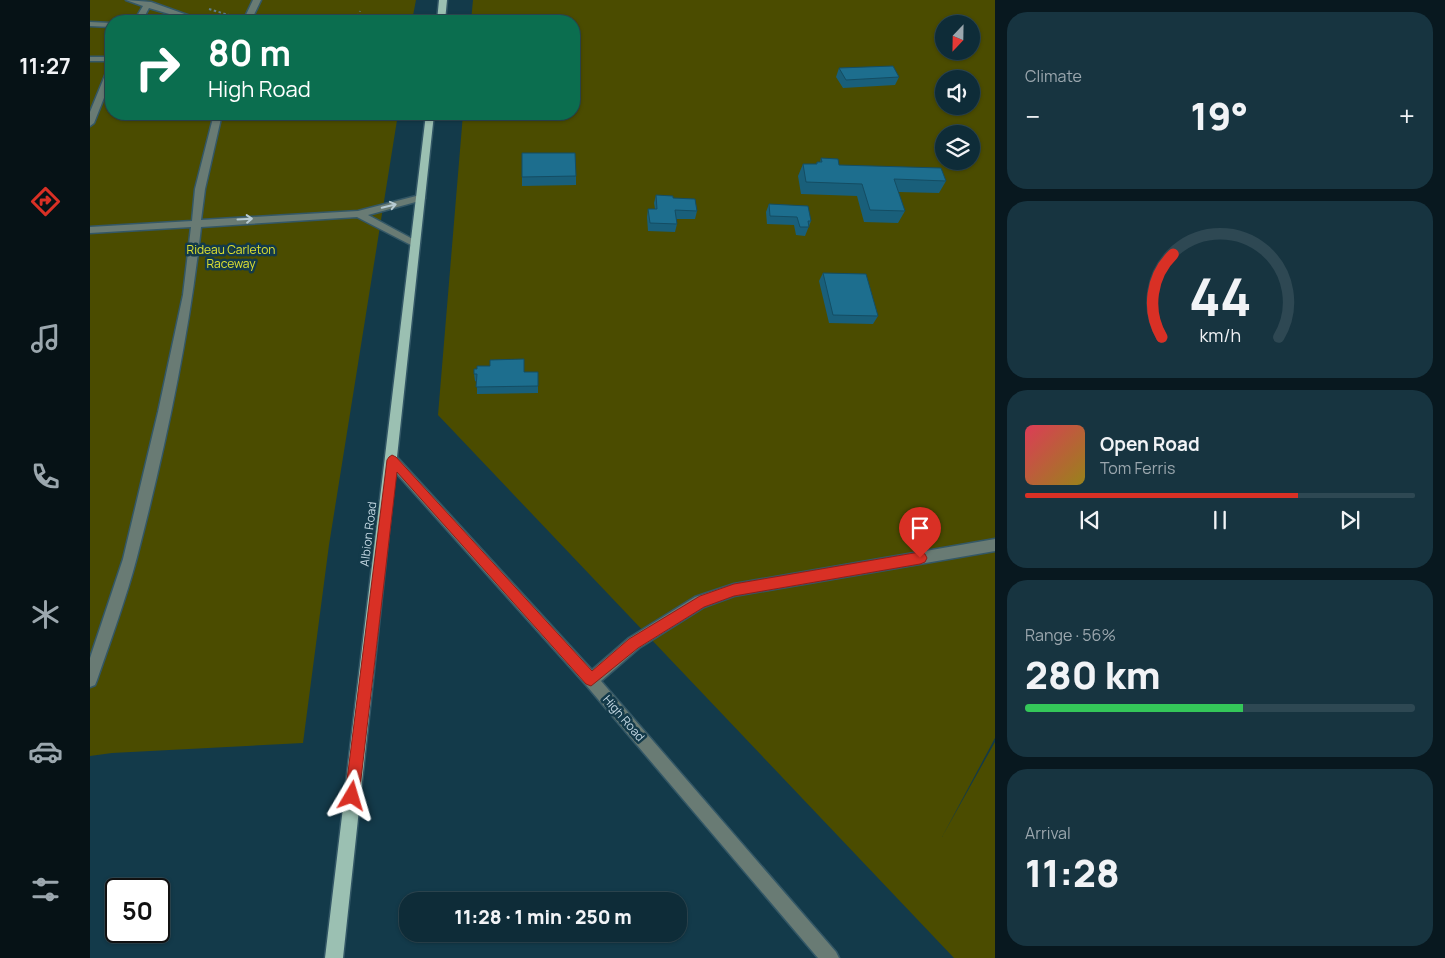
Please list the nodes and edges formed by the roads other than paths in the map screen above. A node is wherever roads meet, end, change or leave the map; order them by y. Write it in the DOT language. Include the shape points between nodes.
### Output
graph roads {
  1 [pos="130,0"];
  2 [pos="257,0"];
  3 [pos="443,0"];
  4 [pos="148,4"];
  5 [pos="142,15"];
  6 [pos="182,15"];
  7 [pos="250,15"];
  8 [pos="442,15"];
  9 [pos="90,24"];
  10 [pos="105,25"];
  11 [pos="105,59"];
  12 [pos="90,60"];
  13 [pos="105,85"];
  14 [pos="216,120"];
  15 [pos="429,120"];
  16 [pos="90,123"];
  17 [pos="420,198"];
  18 [pos="358,214"];
  19 [pos="196,222"];
  20 [pos="90,230"];
  21 [pos="416,243"];
  22 [pos="392,460"];
  23 [pos="995,545"];
  24 [pos="90,680"];
  25 [pos="591,680"];
  26 [pos="334,958"];
  27 [pos="830,958"];
  1 -- 4 [label="street"];
  2 -- 7 [label="street"];
  3 -- 8 [label="main road"];
  4 -- 5 [label="street"];
  4 -- 6 [label="street"];
  9 -- 10 [label="street"];
  11 -- 12 [label="street"];
  13 -- 16 [label="street"];
  14 -- 19 [label="street" via="205,160"];
  15 -- 17 [label="main road, Albion Road"];
  18 -- 17 [label="street, one-way"];
  17 -- 21 [label="main road, Albion Road"];
  19 -- 18 [label="street, one-way"];
  18 -- 21 [label="street"];
  19 -- 20 [label="street"];
  19 -- 24 [label="street" via="188,296 130,559"];
  21 -- 22 [label="main road, Albion Road"];
  22 -- 25 [label="street, High Road"];
  22 -- 26 [label="main road, Albion Road"];
  23 -- 25 [label="street" via="734,590 700,602 634,643"];
  25 -- 27 [label="street, High Road"];
}
